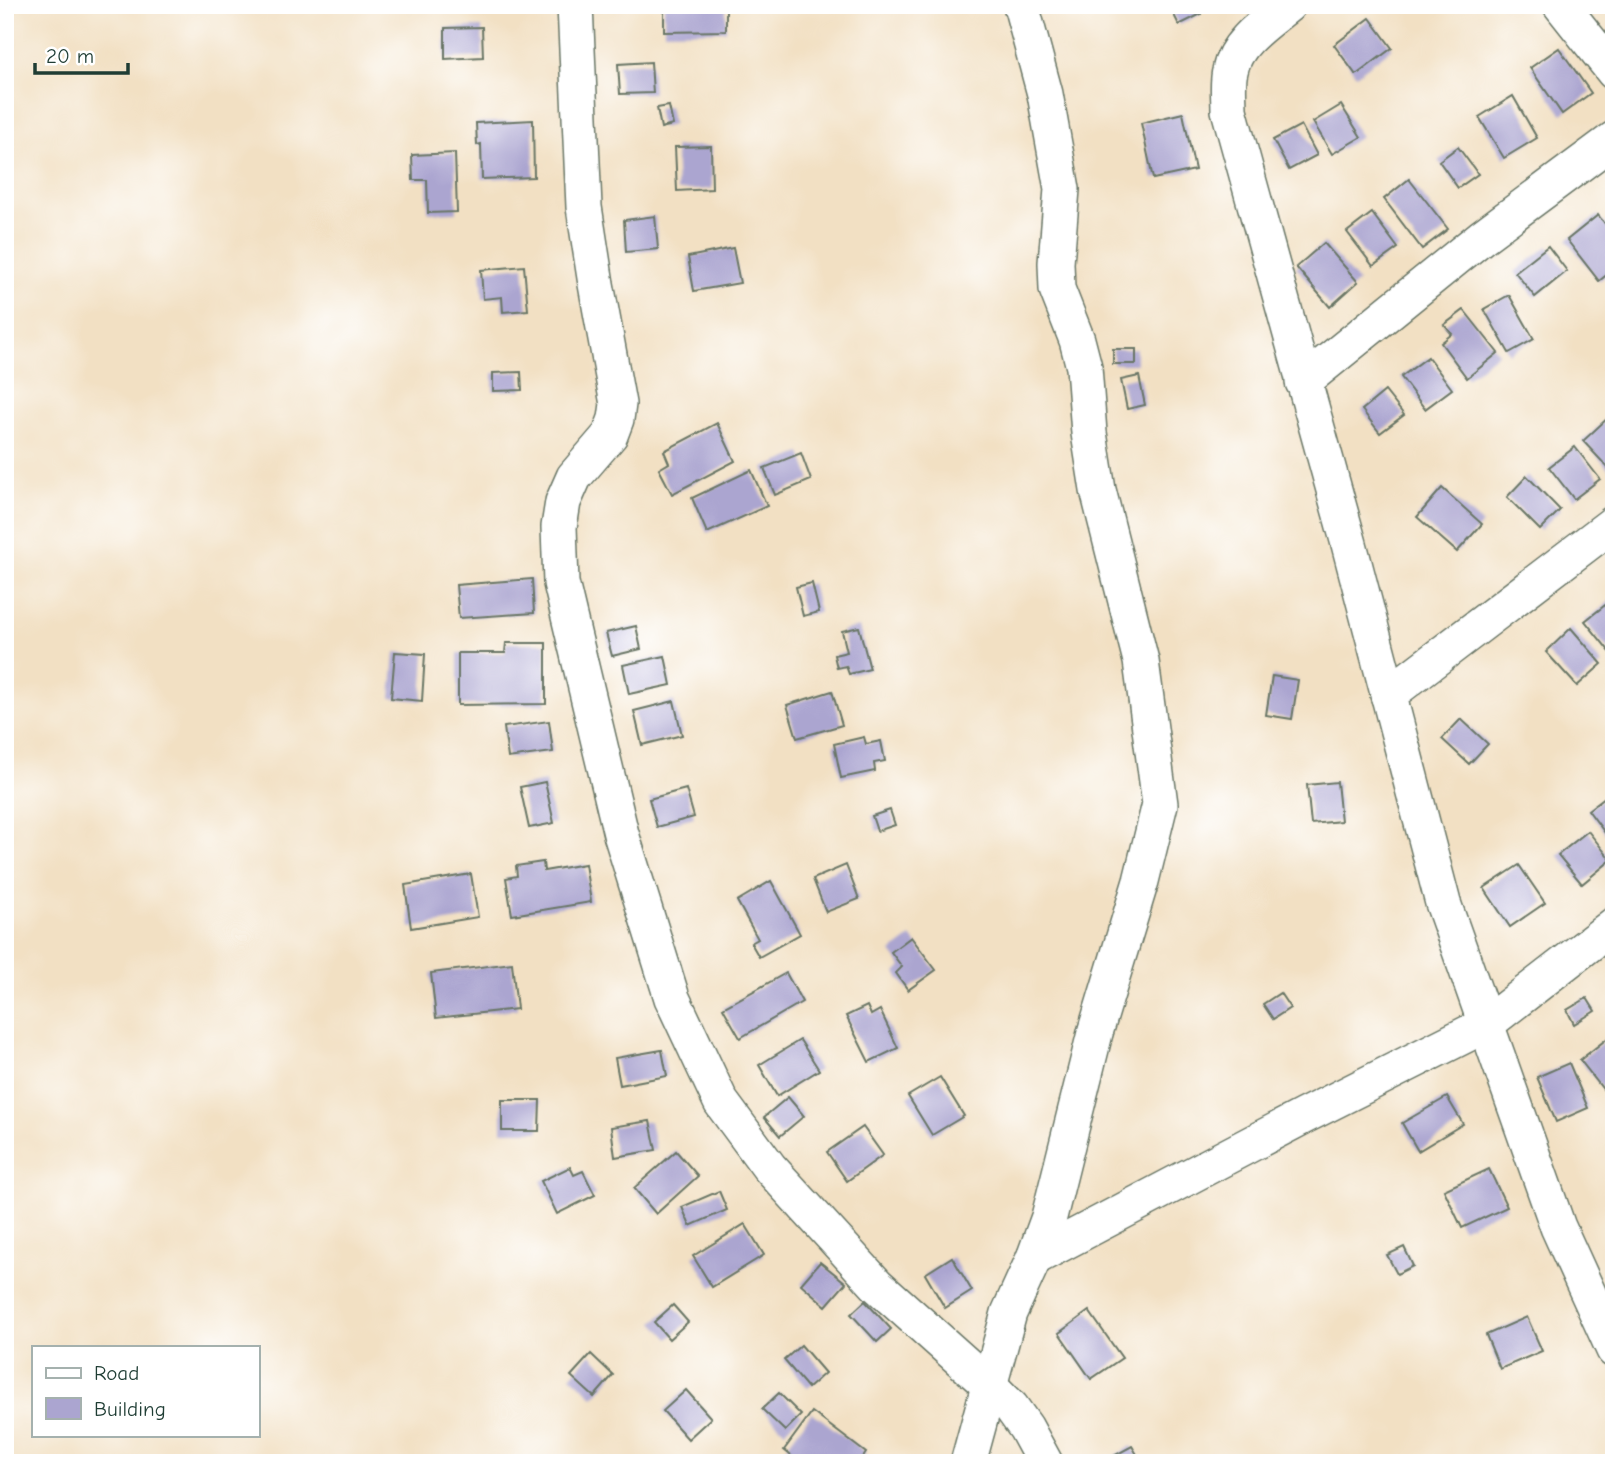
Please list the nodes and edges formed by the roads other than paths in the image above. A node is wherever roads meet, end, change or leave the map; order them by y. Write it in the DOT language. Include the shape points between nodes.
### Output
graph roads {
  1 [pos="576,5"];
  2 [pos="1021,5"];
  3 [pos="1289,5"];
  4 [pos="1561,5"];
  5 [pos="1614,72"];
  6 [pos="1614,139"];
  7 [pos="1303,382"];
  8 [pos="1614,523"];
  9 [pos="1388,695"];
  10 [pos="1614,926"];
  11 [pos="1485,1025"];
  12 [pos="1034,1258"];
  13 [pos="1614,1350"];
  14 [pos="989,1385"];
  15 [pos="968,1463"];
  16 [pos="1045,1463"];
  1 -- 14 [label="street" via="584,207 618,404 610,435 574,477 563,502 561,583 621,834 672,998 721,1102 769,1167 877,1285"];
  2 -- 12 [label="street" via="1045,94 1062,189 1057,289 1084,367 1098,490 1141,661 1160,804"];
  3 -- 7 [label="street" via="1255,32 1230,68 1229,110"];
  4 -- 5 [label="street"];
  6 -- 7 [label="street" via="1482,237"];
  7 -- 9 [label="street"];
  8 -- 9 [label="street"];
  9 -- 11 [label="street" via="1443,903"];
  10 -- 11 [label="street"];
  11 -- 12 [label="street"];
  11 -- 13 [label="street" via="1558,1227"];
  12 -- 14 [label="street" via="1009,1313"];
  14 -- 15 [label="street"];
  14 -- 16 [label="street" via="1011,1407"];
}
